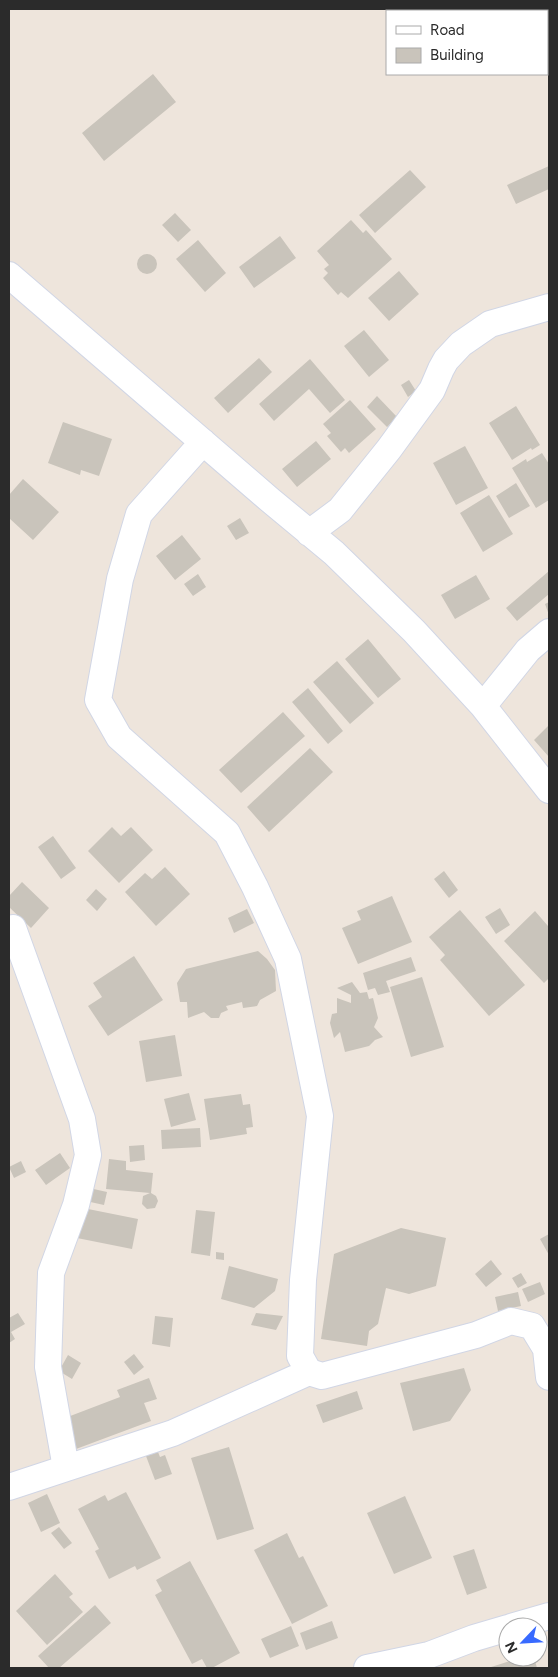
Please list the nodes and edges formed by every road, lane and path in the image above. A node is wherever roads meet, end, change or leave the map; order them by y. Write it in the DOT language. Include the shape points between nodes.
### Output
graph roads {
  1 [pos="9,275"];
  2 [pos="549,307"];
  3 [pos="203,442"];
  4 [pos="340,510"];
  5 [pos="309,532"];
  6 [pos="334,553"];
  7 [pos="549,632"];
  8 [pos="483,706"];
  9 [pos="549,790"];
  10 [pos="12,928"];
  11 [pos="309,1372"];
  12 [pos="549,1377"];
  13 [pos="66,1468"];
  14 [pos="9,1487"];
  15 [pos="498,1630"];
  16 [pos="431,1662"];
  17 [pos="367,1668"];
  1 -- 3 [label="street"];
  2 -- 4 [label="street" via="490,324 461,344 446,360 432,390 389,449"];
  3 -- 5 [label="street"];
  3 -- 11 [label="street" via="139,514 120,579 98,700 119,737 227,833 288,959 320,1116 303,1280 300,1356"];
  4 -- 5 [label="street"];
  4 -- 6 [label="street"];
  5 -- 6 [label="street"];
  6 -- 8 [label="street" via="414,631"];
  7 -- 8 [label="street" via="528,650"];
  8 -- 9 [label="street"];
  10 -- 13 [label="street" via="82,1119 88,1155 76,1205 51,1272 48,1367"];
  11 -- 12 [label="street" via="322,1376 476,1334 510,1321 532,1326 546,1349"];
  11 -- 13 [label="street" via="173,1433"];
  13 -- 14 [label="street"];
  15 -- 16 [label="street" via="474,1638"];
  16 -- 17 [label="street"];
}
